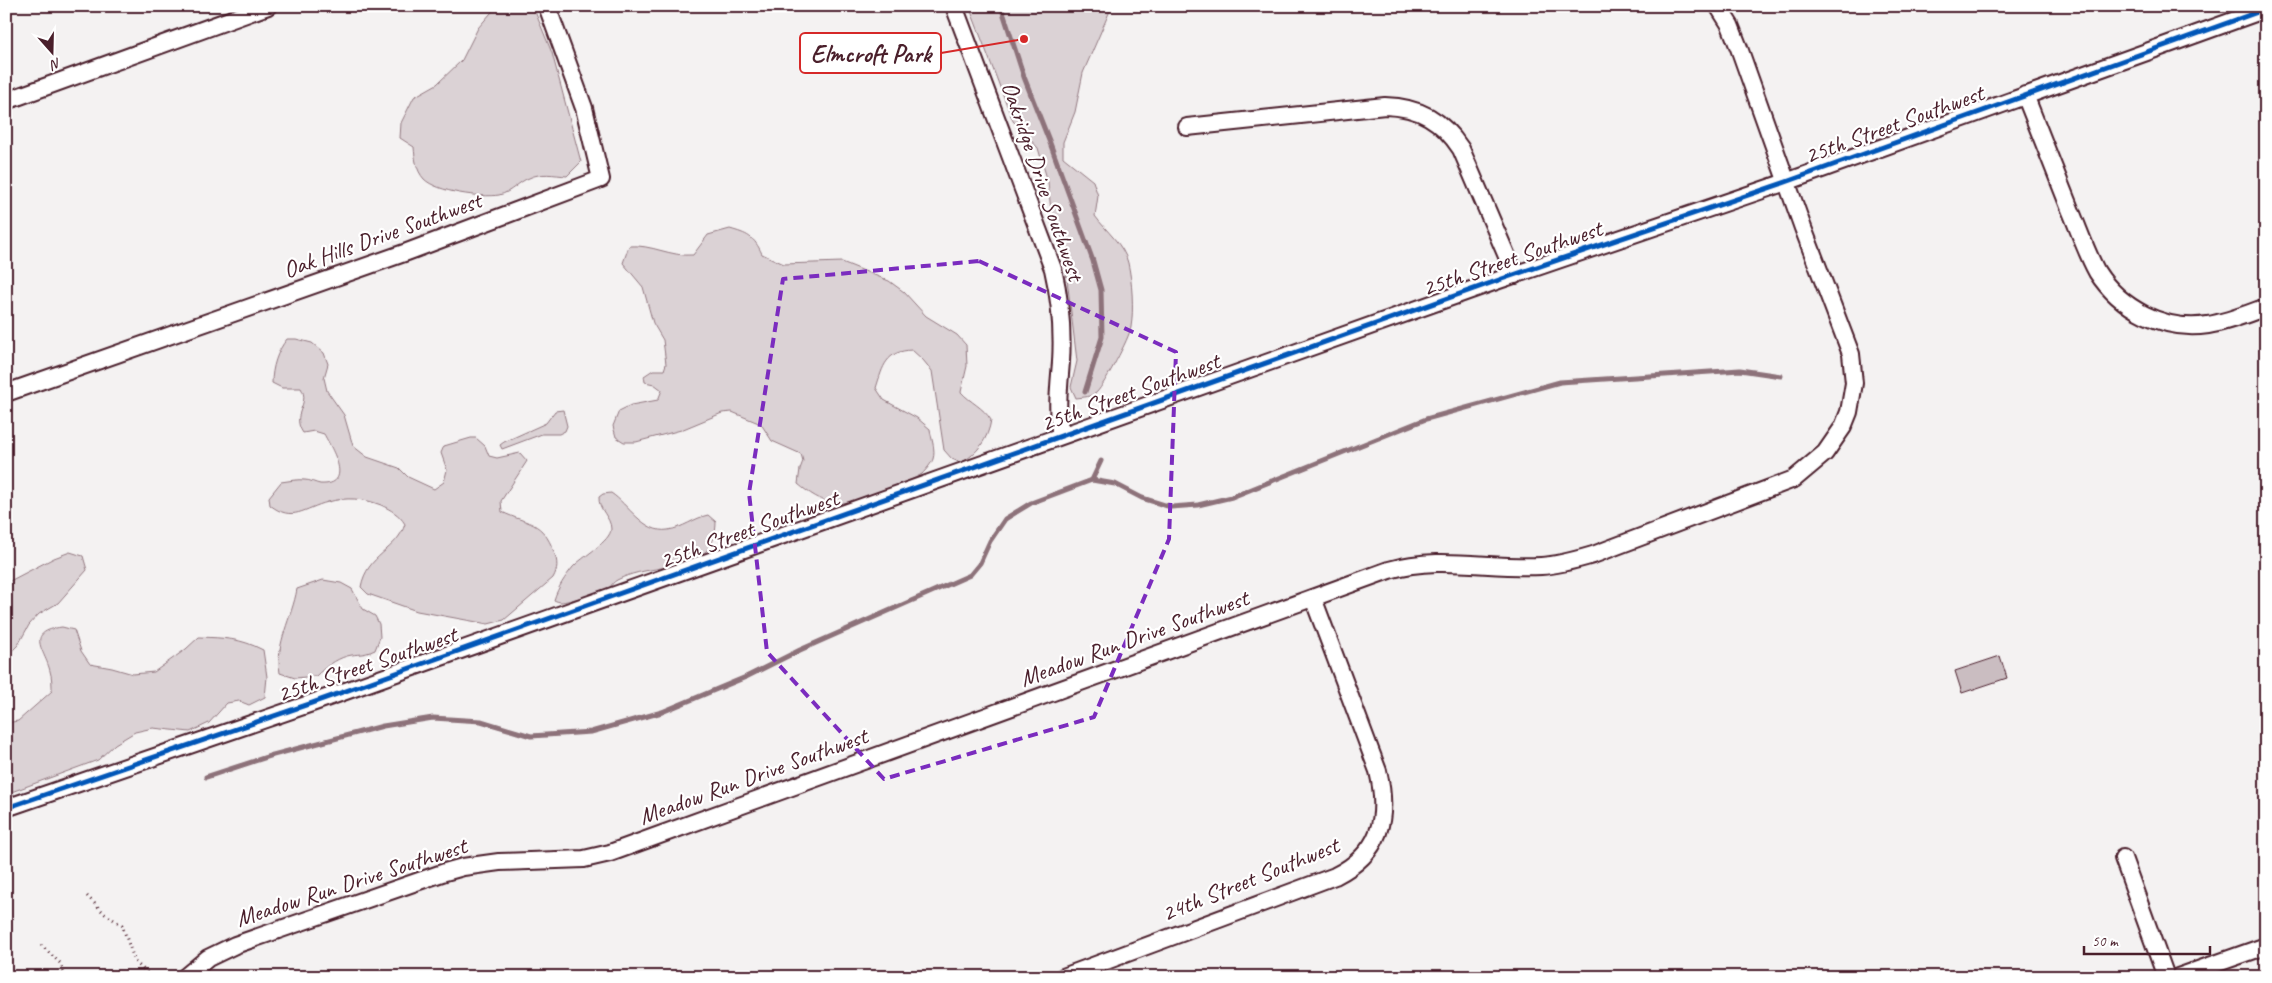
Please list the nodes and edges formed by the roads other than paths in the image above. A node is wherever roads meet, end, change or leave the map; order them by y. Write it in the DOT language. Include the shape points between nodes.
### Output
graph roads {
  1 [pos="268,6"];
  2 [pos="547,6"];
  3 [pos="954,6"];
  4 [pos="1718,6"];
  5 [pos="2266,9"];
  6 [pos="2025,95"];
  7 [pos="6,101"];
  8 [pos="1187,126"];
  9 [pos="1786,182"];
  10 [pos="1515,275"];
  11 [pos="2266,307"];
  12 [pos="6,393"];
  13 [pos="1061,435"];
  14 [pos="1313,598"];
  15 [pos="6,808"];
  16 [pos="2123,858"];
  17 [pos="2266,946"];
  18 [pos="185,977"];
  19 [pos="1063,977"];
  20 [pos="2166,977"];
  21 [pos="2178,977"];
  1 -- 7 [label="street"];
  2 -- 12 [label="street, Oak Hills Drive Southwest" via="584,108 601,179 408,252"];
  3 -- 13 [label="street, Oakridge Drive Southwest" via="1053,269 1060,312 1057,416"];
  4 -- 9 [label="street, Meadow Run Drive Southwest" via="1739,48"];
  5 -- 6 [label="street, 25th Street Southwest"];
  6 -- 9 [label="street, 25th Street Southwest"];
  6 -- 11 [label="street" via="2086,248 2098,272 2115,294 2153,319 2182,326 2208,325"];
  8 -- 10 [label="street" via="1385,106 1407,107 1431,117 1452,135 1461,149"];
  9 -- 10 [label="street, 25th Street Southwest"];
  9 -- 14 [label="street, Meadow Run Drive Southwest" via="1854,368 1852,397 1843,428 1816,463 1784,484 1580,559 1539,566 1411,564"];
  10 -- 13 [label="street, 25th Street Southwest"];
  13 -- 15 [label="street, 25th Street Southwest" via="331,696"];
  14 -- 18 [label="street, Meadow Run Drive Southwest" via="610,853 568,860 499,862 445,872 235,945 208,958"];
  14 -- 19 [label="street, 24th Street Southwest" via="1382,787 1382,821 1372,844 1355,863 1335,876"];
  16 -- 20 [label="street"];
  17 -- 21 [label="street"];
}
